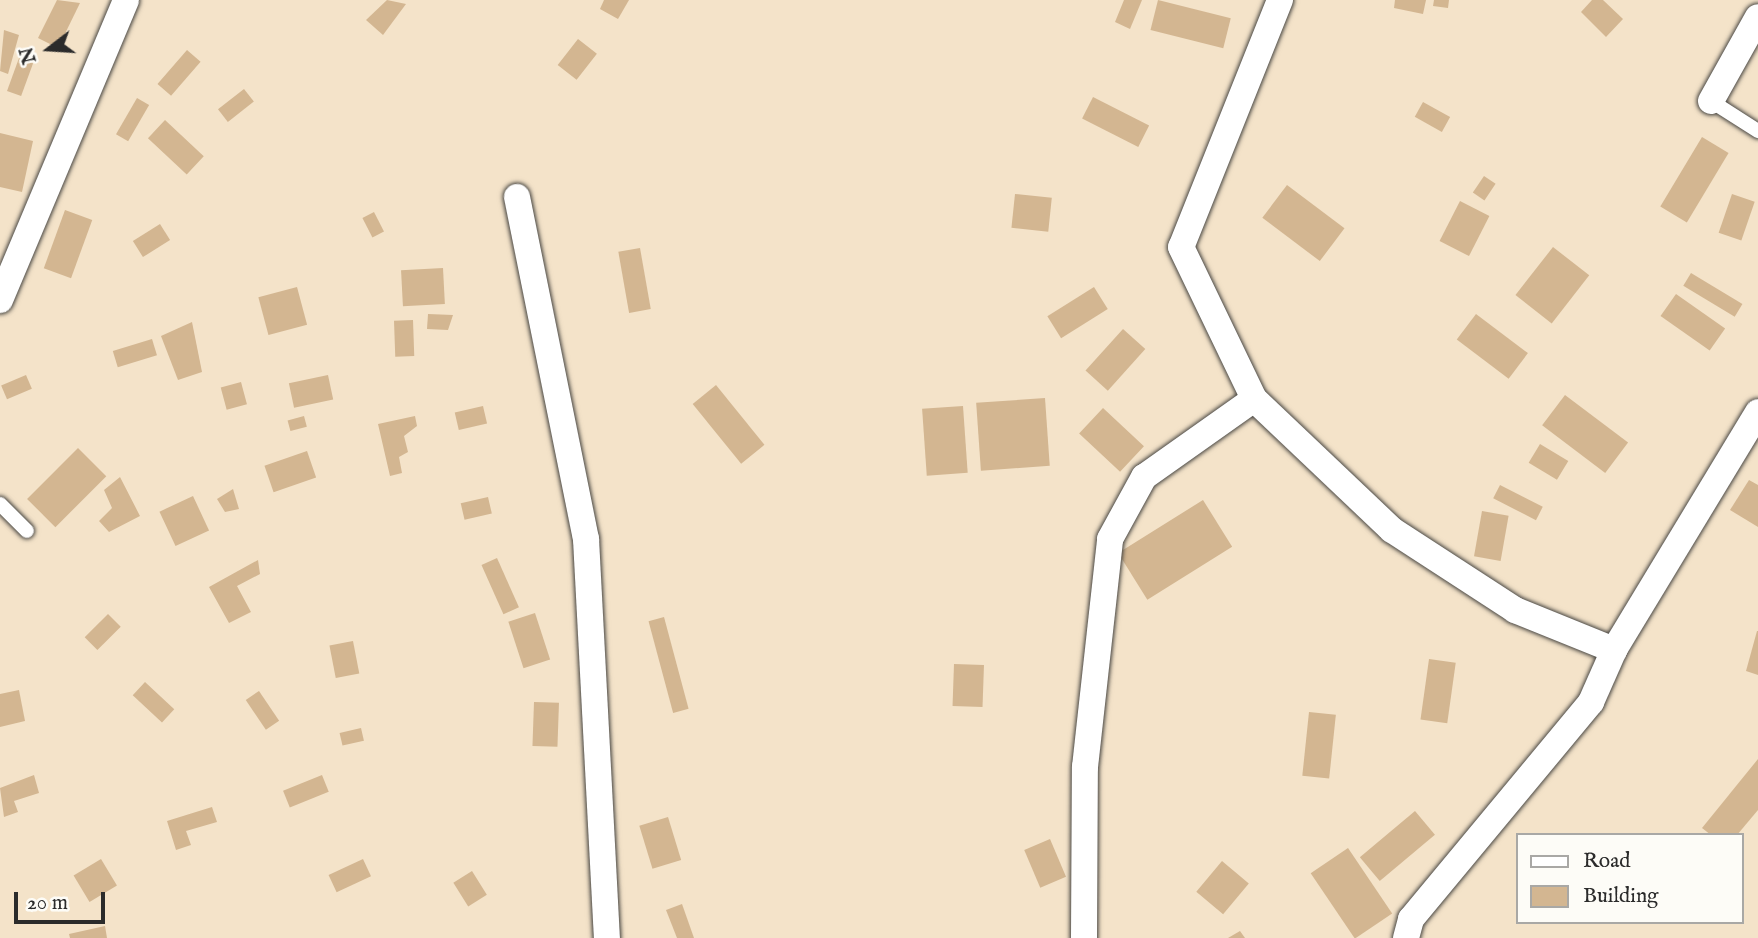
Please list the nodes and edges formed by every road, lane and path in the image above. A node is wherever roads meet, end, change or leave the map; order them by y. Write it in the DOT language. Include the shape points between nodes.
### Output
graph roads {
  1 [pos="126,0"];
  2 [pos="1280,0"];
  3 [pos="1758,17"];
  4 [pos="1711,101"];
  5 [pos="1758,131"];
  6 [pos="517,198"];
  7 [pos="0,300"];
  8 [pos="1254,399"];
  9 [pos="1758,412"];
  10 [pos="0,504"];
  11 [pos="27,531"];
  12 [pos="1614,650"];
  13 [pos="607,938"];
  14 [pos="1084,938"];
  15 [pos="1406,938"];
  1 -- 7 [label="street"];
  2 -- 8 [label="street" via="1181,247"];
  3 -- 4 [label="street"];
  4 -- 5 [label="lane"];
  6 -- 13 [label="street" via="586,540"];
  8 -- 12 [label="street" via="1392,530 1515,610"];
  8 -- 14 [label="street" via="1144,477 1110,539 1085,767"];
  9 -- 12 [label="street"];
  10 -- 11 [label="lane"];
  12 -- 15 [label="street" via="1591,702 1411,919"];
}
